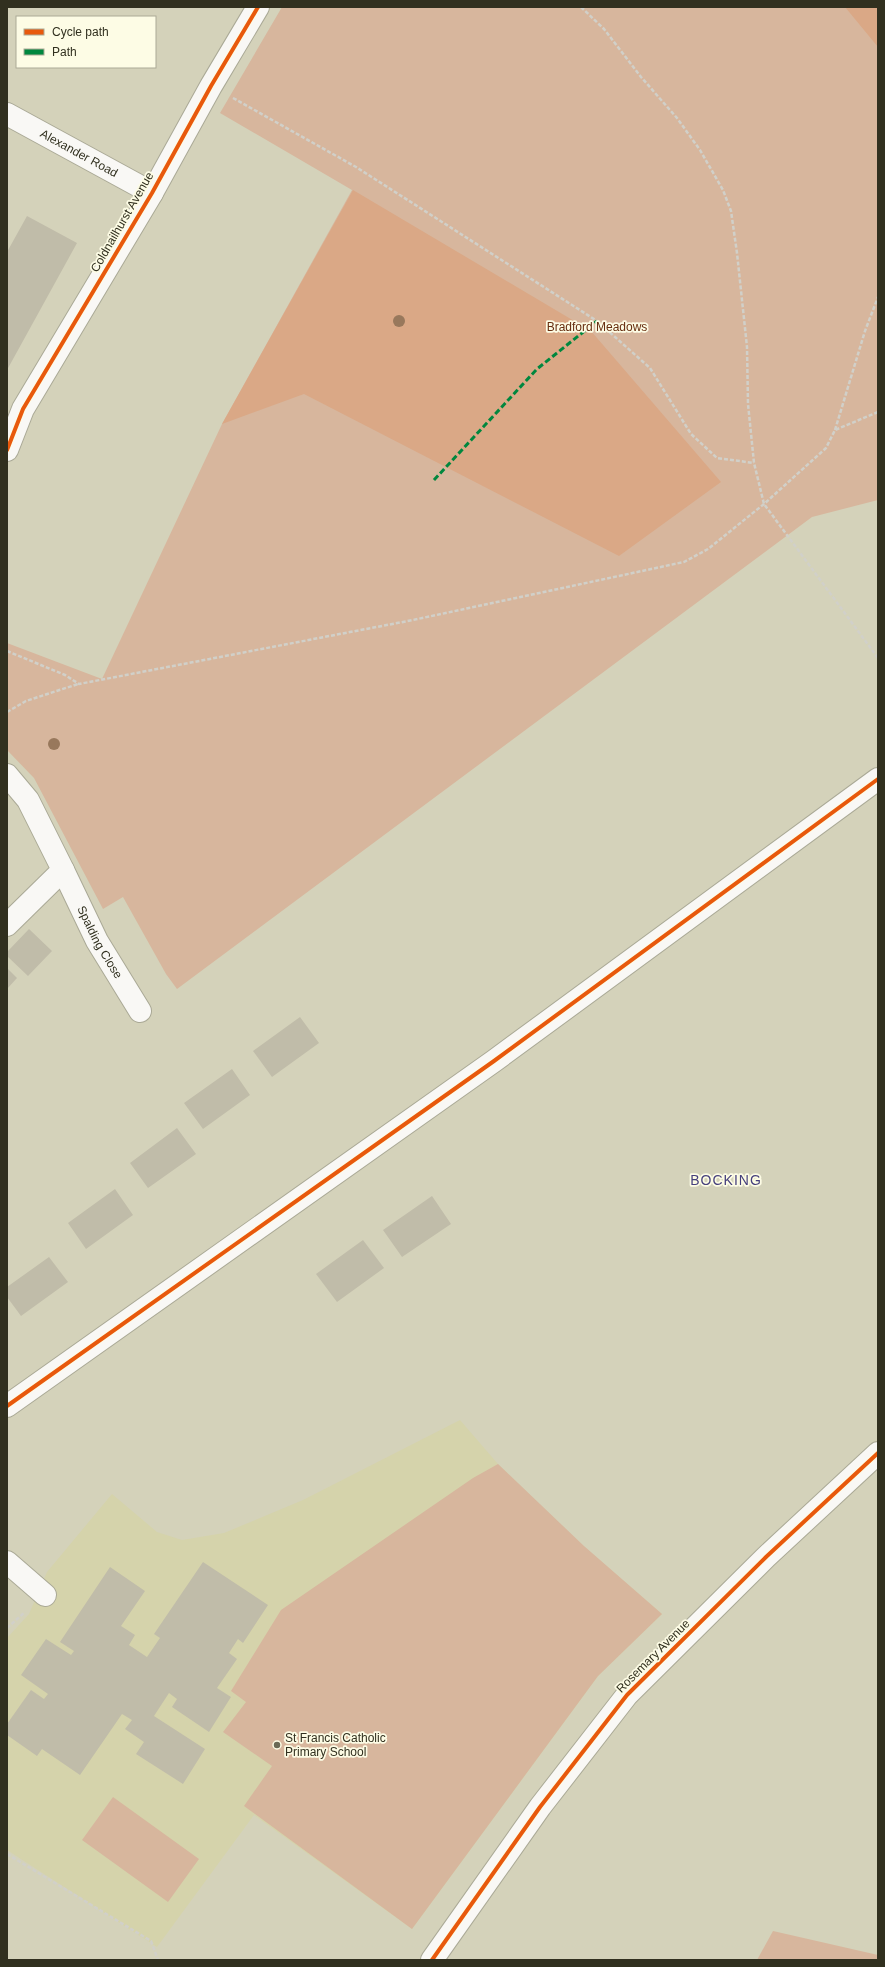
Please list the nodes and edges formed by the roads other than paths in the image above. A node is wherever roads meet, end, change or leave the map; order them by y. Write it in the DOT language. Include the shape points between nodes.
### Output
graph roads {
  1 [pos="258,7"];
  2 [pos="7,114"];
  3 [pos="152,193"];
  4 [pos="7,450"];
  5 [pos="7,775"];
  6 [pos="878,779"];
  7 [pos="63,870"];
  8 [pos="7,925"];
  9 [pos="140,1011"];
  10 [pos="7,1406"];
  11 [pos="878,1453"];
  12 [pos="7,1562"];
  13 [pos="45,1595"];
  14 [pos="432,1960"];
  1 -- 3 [label="street, Coldnailhurst Avenue"];
  2 -- 3 [label="street, Alexander Road"];
  3 -- 4 [label="street, Coldnailhurst Avenue" via="23,409"];
  5 -- 7 [label="street, Spalding Close" via="28,800"];
  6 -- 10 [label="street" via="494,1061"];
  7 -- 8 [label="street"];
  7 -- 9 [label="street, Spalding Close" via="97,941"];
  11 -- 14 [label="street, Rosemary Avenue" via="766,1557 627,1694 540,1807"];
  12 -- 13 [label="street"];
}
